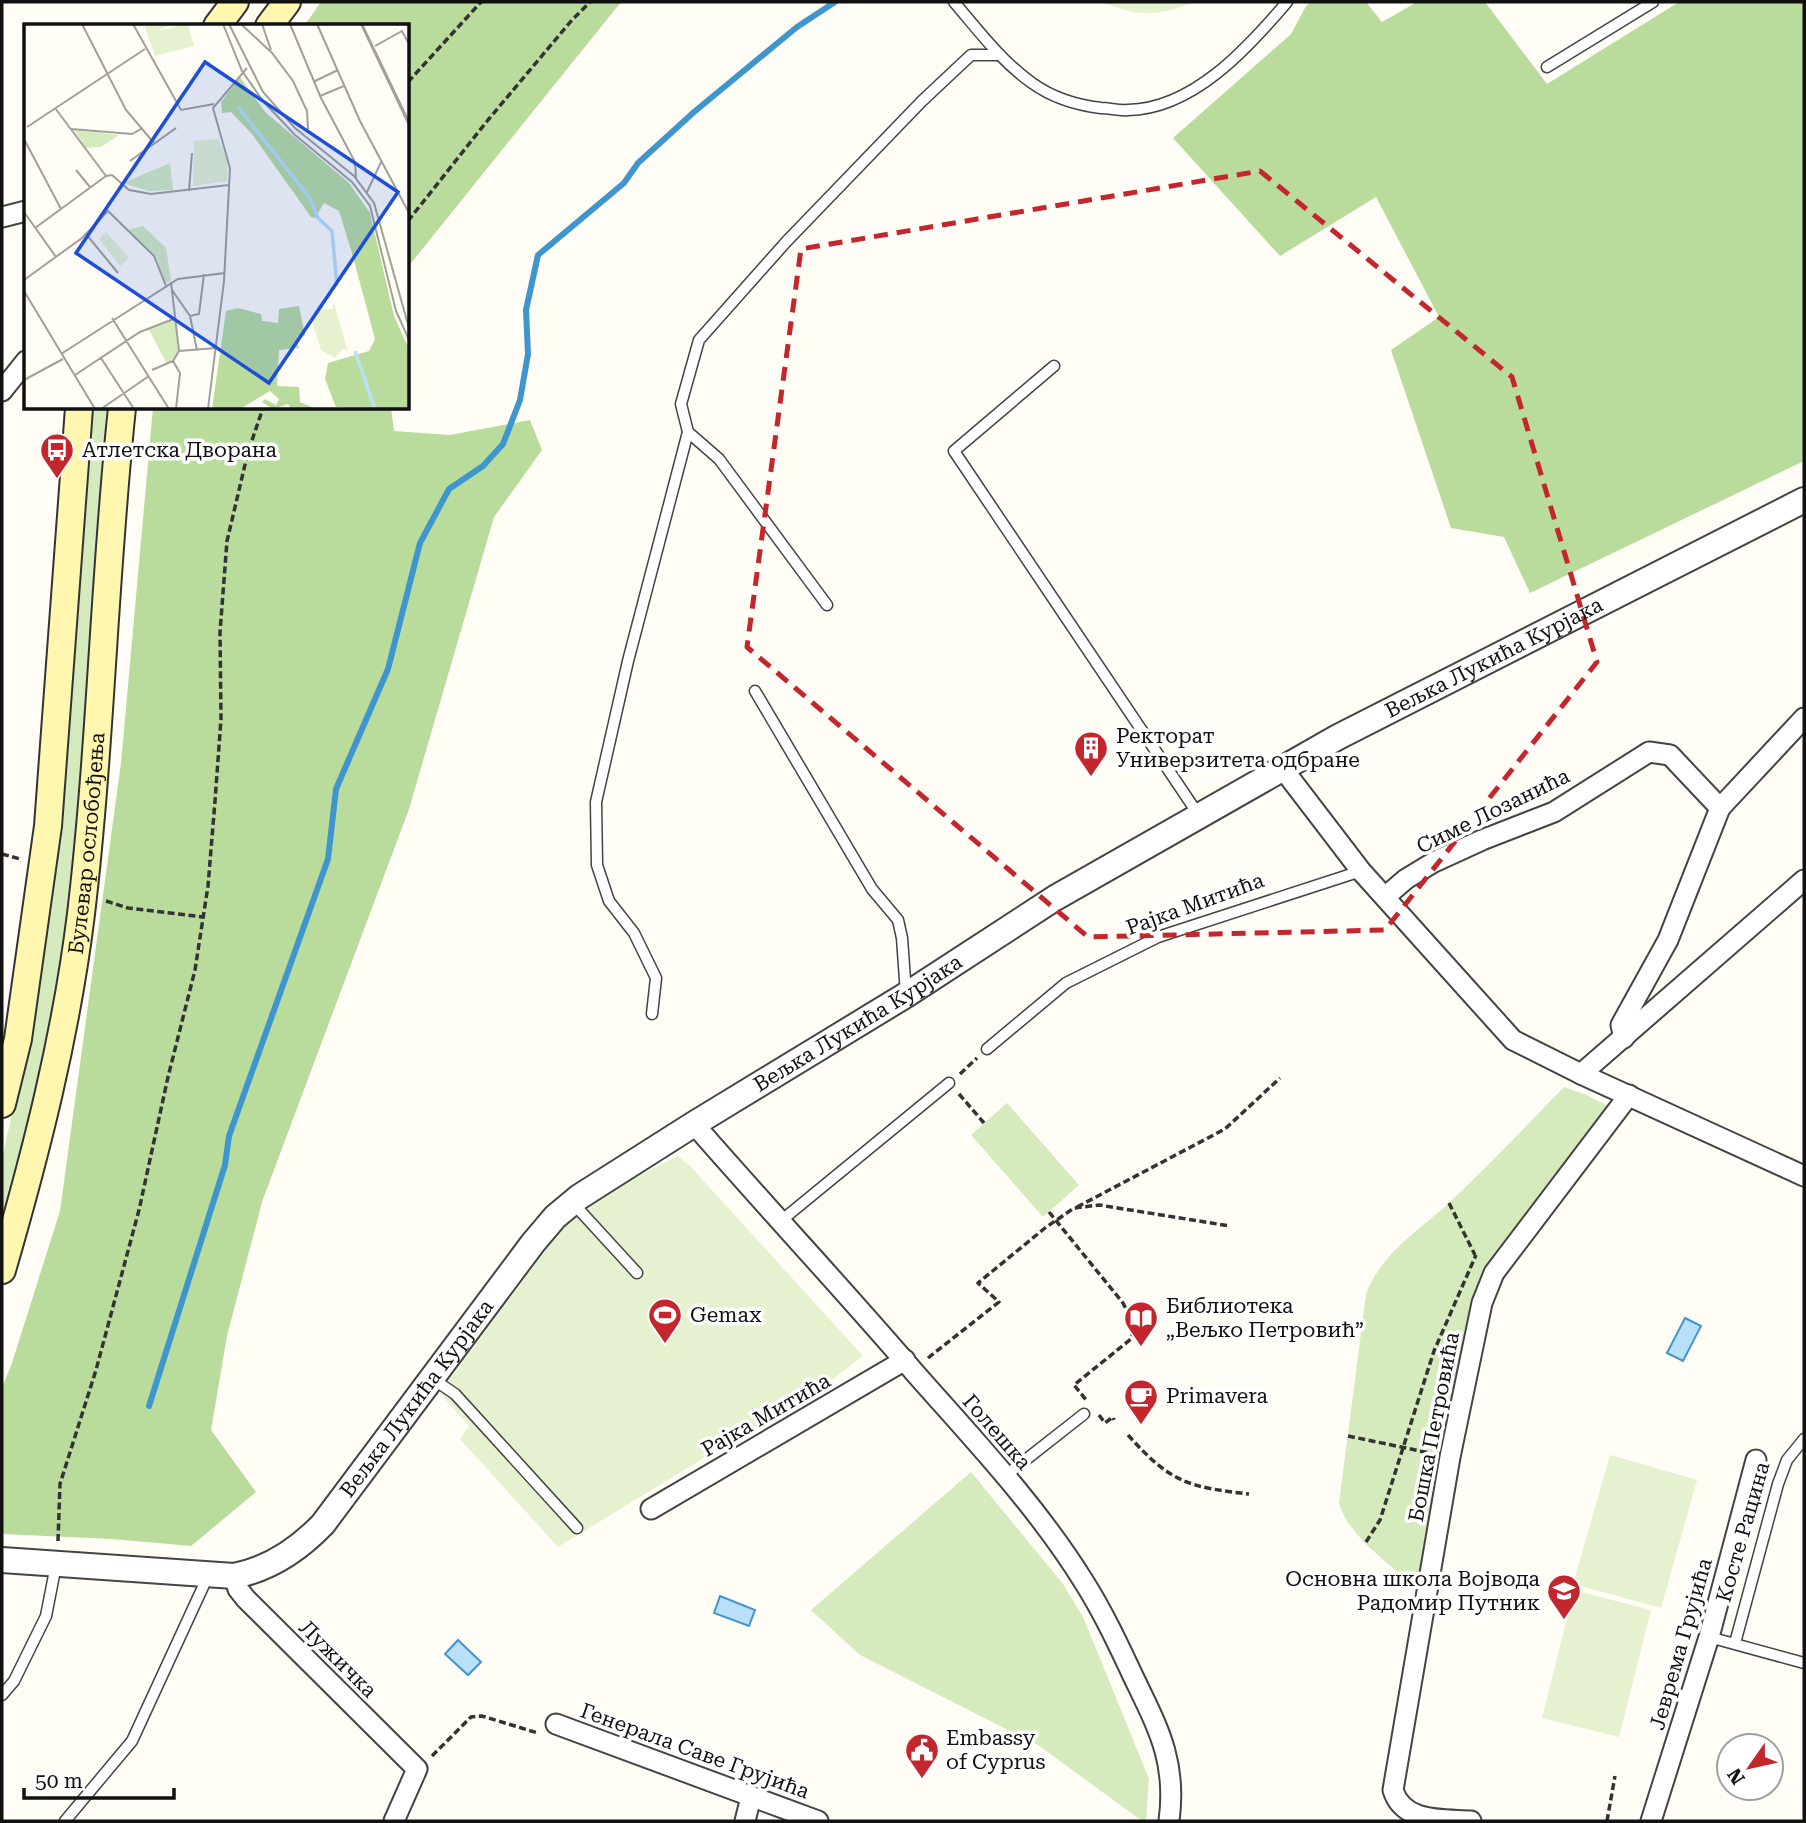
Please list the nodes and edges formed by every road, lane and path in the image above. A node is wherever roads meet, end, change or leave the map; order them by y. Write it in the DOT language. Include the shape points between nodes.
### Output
graph roads {
  1 [pos="235,2"];
  2 [pos="287,2"];
  3 [pos="481,2"];
  4 [pos="590,2"];
  5 [pos="954,2"];
  6 [pos="1287,2"];
  7 [pos="1653,2"];
  8 [pos="218,24"];
  9 [pos="270,24"];
  10 [pos="1000,55"];
  11 [pos="1547,67"];
  12 [pos="410,80"];
  13 [pos="24,212"];
  14 [pos="2,217"];
  15 [pos="410,218"];
  16 [pos="24,364"];
  17 [pos="1054,366"];
  18 [pos="2,391"];
  19 [pos="79,410"];
  20 [pos="122,410"];
  21 [pos="262,410"];
  22 [pos="688,432"];
  23 [pos="1804,500"];
  24 [pos="827,605"];
  25 [pos="755,691"];
  26 [pos="1804,718"];
  27 [pos="1283,769"];
  28 [pos="1720,808"];
  29 [pos="1198,815"];
  30 [pos="2,854"];
  31 [pos="23,860"];
  32 [pos="1361,870"];
  33 [pos="1801,887"];
  34 [pos="1385,897"];
  35 [pos="95,898"];
  36 [pos="204,917"];
  37 [pos="906,995"];
  38 [pos="652,1014"];
  39 [pos="1624,1038"];
  40 [pos="987,1049"];
  41 [pos="1581,1074"];
  42 [pos="1280,1077"];
  43 [pos="949,1083"];
  44 [pos="1629,1095"];
  45 [pos="2,1104"];
  46 [pos="984,1123"];
  47 [pos="694,1124"];
  48 [pos="1804,1176"];
  49 [pos="572,1202"];
  50 [pos="1449,1203"];
  51 [pos="1074,1208"];
  52 [pos="1049,1212"];
  53 [pos="782,1220"];
  54 [pos="1056,1220"];
  55 [pos="1230,1226"];
  56 [pos="1476,1255"];
  57 [pos="2,1270"];
  58 [pos="637,1273"];
  59 [pos="1494,1273"];
  60 [pos="909,1366"];
  61 [pos="432,1379"];
  62 [pos="1087,1410"];
  63 [pos="1114,1420"];
  64 [pos="1128,1436"];
  65 [pos="1348,1436"];
  66 [pos="1804,1439"];
  67 [pos="1405,1448"];
  68 [pos="1450,1457"];
  69 [pos="1753,1469"];
  70 [pos="1005,1476"];
  71 [pos="1250,1494"];
  72 [pos="651,1509"];
  73 [pos="577,1528"];
  74 [pos="1366,1542"];
  75 [pos="57,1552"];
  76 [pos="2,1560"];
  77 [pos="208,1576"];
  78 [pos="234,1576"];
  79 [pos="1709,1637"];
  80 [pos="1735,1643"];
  81 [pos="1804,1663"];
  82 [pos="2,1695"];
  83 [pos="556,1724"];
  84 [pos="423,1766"];
  85 [pos="1615,1776"];
  86 [pos="751,1797"];
  87 [pos="65,1821"];
  88 [pos="394,1821"];
  89 [pos="746,1821"];
  90 [pos="818,1821"];
  91 [pos="1169,1821"];
  92 [pos="1471,1821"];
  93 [pos="1607,1821"];
  94 [pos="1651,1821"];
  1 -- 8 [label="main road"];
  2 -- 9 [label="main road"];
  3 -- 12 [label="path"];
  4 -- 15 [label="path"];
  5 -- 10 [label="lane"];
  6 -- 10 [label="lane" via="1256,39 1210,79 1170,102 1129,111 1072,104 1032,83"];
  7 -- 11 [label="lane"];
  10 -- 22 [label="lane" via="971,55 961,64 786,242 699,340 681,404"];
  13 -- 14 [label="street"];
  16 -- 18 [label="street"];
  17 -- 29 [label="lane" via="954,451"];
  19 -- 45 [label="main road, Булевар ослобођења" via="48,826 18,1039"];
  20 -- 57 [label="main road, Булевар ослобођења" via="80,915 60,1047"];
  21 -- 36 [label="path" via="227,541 220,632 221,719"];
  22 -- 24 [label="lane" via="719,459"];
  22 -- 38 [label="lane" via="596,802 597,865 609,901 634,933 656,978"];
  23 -- 27 [label="street, Вељка Лукића Курјака" via="1482,662"];
  25 -- 37 [label="lane" via="872,889 898,920"];
  26 -- 28 [label="street"];
  27 -- 29 [label="street, Вељка Лукића Курјака"];
  27 -- 32 [label="street"];
  28 -- 34 [label="street, Симе Лозанића" via="1670,755 1650,752 1554,811 1434,862"];
  28 -- 39 [label="street" via="1668,940 1621,1025"];
  29 -- 37 [label="street, Вељка Лукића Курјака" via="1055,898"];
  30 -- 31 [label="path"];
  32 -- 34 [label="street"];
  32 -- 40 [label="lane, Рајка Митића" via="1158,937 1066,983"];
  33 -- 39 [label="street"];
  34 -- 41 [label="street" via="1513,1040"];
  35 -- 36 [label="path" via="128,908"];
  36 -- 75 [label="path" via="139,1210 60,1484"];
  37 -- 47 [label="street, Вељка Лукића Курјака"];
  39 -- 41 [label="street"];
  40 -- 43 [label="path"];
  41 -- 44 [label="street"];
  42 -- 51 [label="path" via="1225,1129"];
  43 -- 46 [label="path"];
  43 -- 53 [label="lane"];
  44 -- 48 [label="street"];
  44 -- 59 [label="street, Бошка Петровића"];
  47 -- 49 [label="street, Вељка Лукића Курјака"];
  47 -- 53 [label="street, Голешка"];
  49 -- 58 [label="lane"];
  49 -- 61 [label="street, Вељка Лукића Курјака" via="533,1243"];
  50 -- 56 [label="path"];
  51 -- 54 [label="path"];
  51 -- 55 [label="path" via="1099,1205"];
  52 -- 54 [label="path"];
  53 -- 60 [label="street, Голешка"];
  54 -- 60 [label="path" via="978,1283 999,1302"];
  54 -- 62 [label="path" via="1123,1303 1135,1328 1131,1339 1074,1385"];
  56 -- 59 [label="path"];
  56 -- 67 [label="path" via="1434,1350"];
  59 -- 68 [label="street, Бошка Петровића" via="1482,1303"];
  60 -- 70 [label="street, Голешка"];
  60 -- 72 [label="street, Рајка Митића"];
  61 -- 73 [label="lane" via="455,1394"];
  61 -- 78 [label="street, Вељка Лукића Курјака" via="307,1541 264,1567"];
  62 -- 63 [label="path" via="1091,1422 1099,1415 1105,1423"];
  62 -- 70 [label="lane"];
  64 -- 71 [label="path" via="1171,1476"];
  65 -- 67 [label="path"];
  66 -- 80 [label="lane, Косте Рацина" via="1787,1460"];
  67 -- 68 [label="path"];
  67 -- 74 [label="path" via="1380,1520"];
  68 -- 92 [label="street, Бошка Петровића" via="1392,1790 1402,1809 1429,1818"];
  69 -- 79 [label="street, Јеврема Грујића"];
  70 -- 91 [label="street, Голешка" via="1083,1580 1137,1685 1168,1757"];
  75 -- 76 [label="street, Вељка Лукића Курјака"];
  75 -- 77 [label="street, Вељка Лукића Курјака"];
  75 -- 82 [label="lane" via="46,1616 14,1681"];
  77 -- 78 [label="street, Вељка Лукића Курјака"];
  77 -- 87 [label="lane" via="132,1741"];
  78 -- 84 [label="street, Лужичка" via="246,1599"];
  79 -- 80 [label="lane"];
  79 -- 94 [label="street, Јеврема Грујића"];
  80 -- 81 [label="lane"];
  83 -- 84 [label="path" via="551,1736 482,1716 471,1717"];
  83 -- 86 [label="street, Генерала Саве Грујића"];
  84 -- 88 [label="street"];
  85 -- 93 [label="path"];
  86 -- 89 [label="street"];
  86 -- 90 [label="street, Генерала Саве Грујића"];
}
